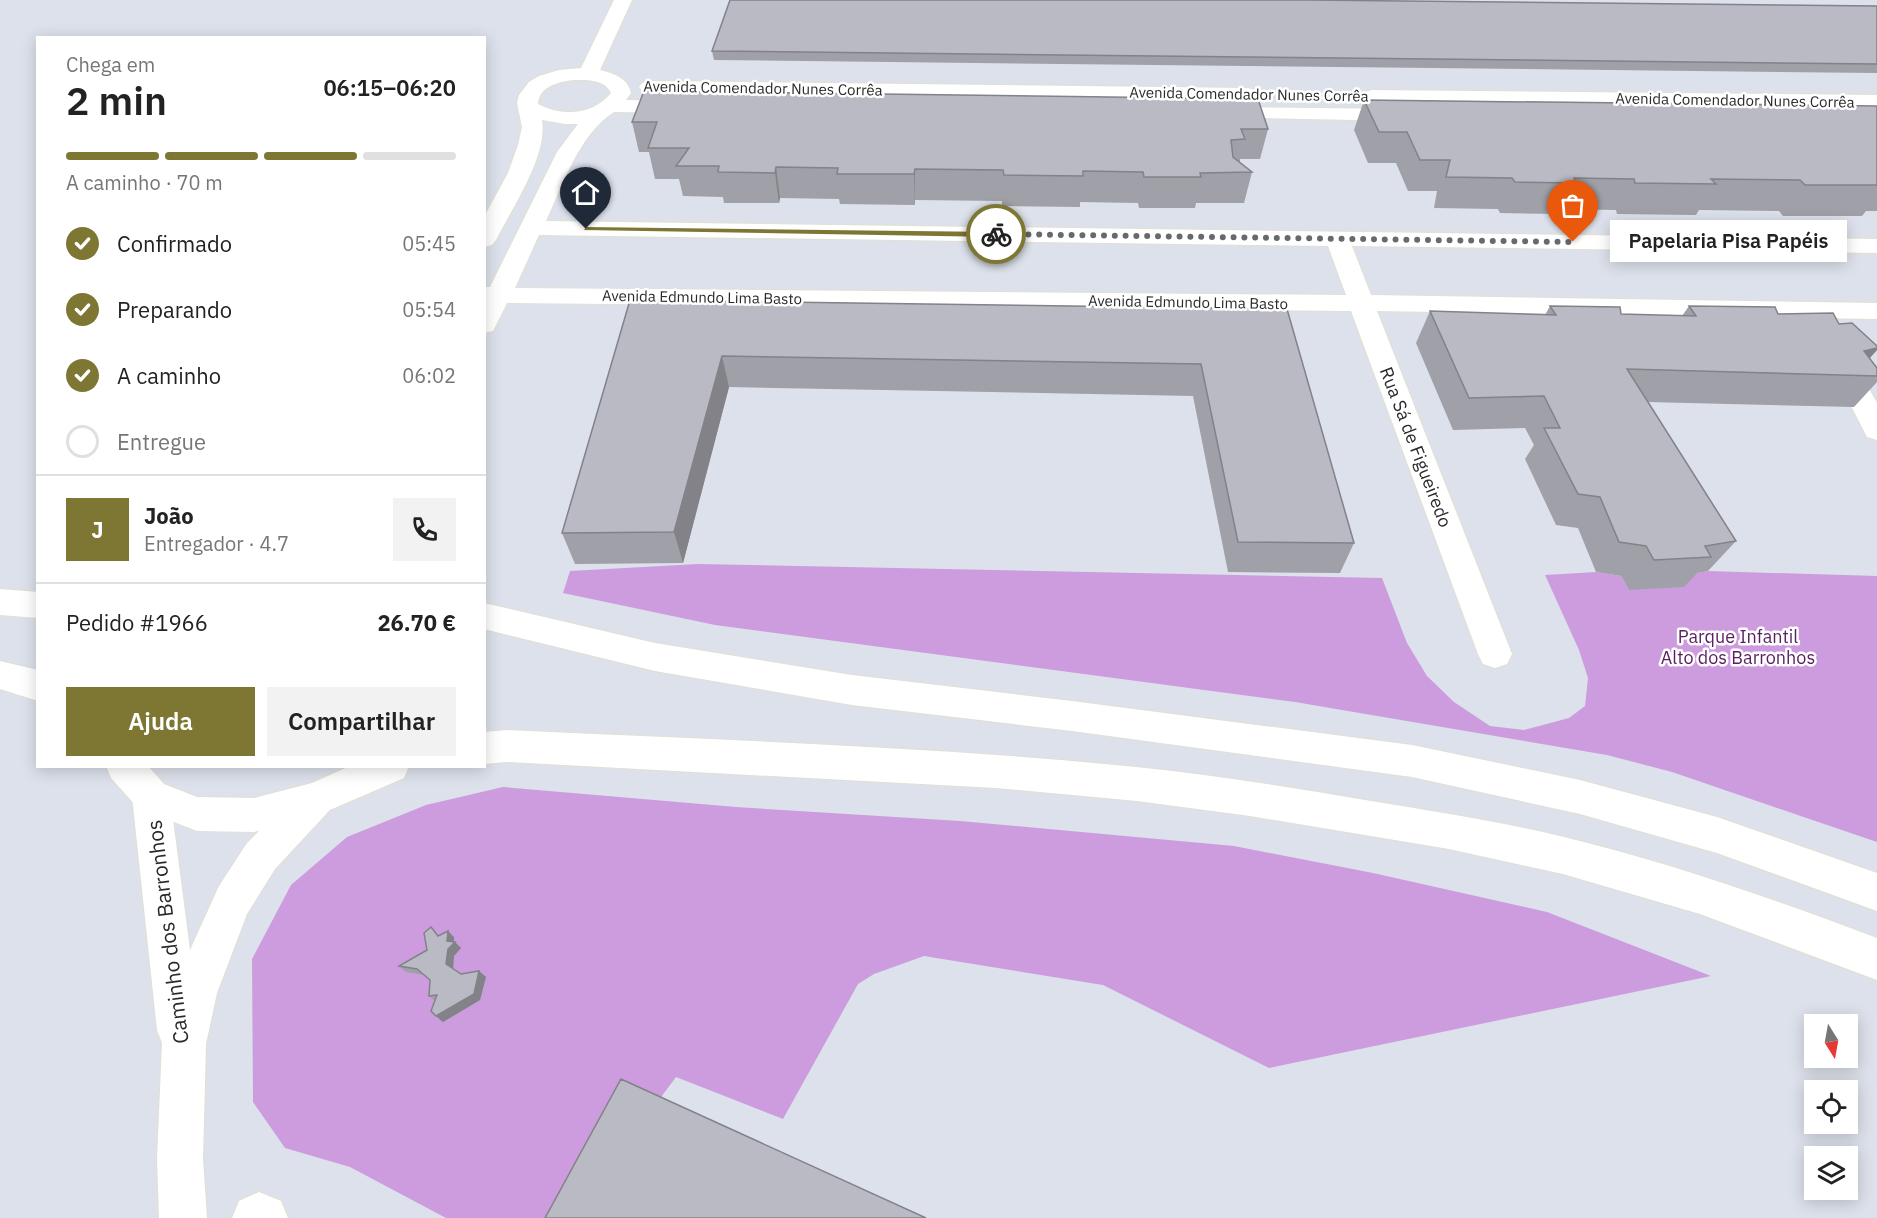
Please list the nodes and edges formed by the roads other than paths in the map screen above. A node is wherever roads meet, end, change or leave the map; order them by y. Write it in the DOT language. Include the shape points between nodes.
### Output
graph roads {
  1 [pos="624,0"];
  2 [pos="588,74"];
  3 [pos="620,87"];
  4 [pos="1877,101"];
  5 [pos="529,107"];
  6 [pos="710,108"];
  7 [pos="734,108"];
  8 [pos="603,110"];
  9 [pos="1734,119"];
  10 [pos="531,228"];
  11 [pos="486,236"];
  12 [pos="1337,239"];
  13 [pos="1877,246"];
  14 [pos="492,295"];
  15 [pos="1361,303"];
  16 [pos="1802,310"];
  17 [pos="1877,311"];
  18 [pos="486,318"];
  19 [pos="1877,430"];
  20 [pos="0,602"];
  21 [pos="36,605"];
  22 [pos="486,616"];
  23 [pos="1495,654"];
  24 [pos="0,675"];
  25 [pos="36,686"];
  26 [pos="486,748"];
  27 [pos="126,768"];
  28 [pos="379,770"];
  29 [pos="151,796"];
  30 [pos="316,800"];
  31 [pos="1877,892"];
  32 [pos="1877,959"];
  33 [pos="183,1068"];
  34 [pos="183,1218"];
  35 [pos="256,1218"];
  36 [pos="264,1218"];
  1 -- 2 [label="street"];
  2 -- 3 [label="street" via="609,78"];
  2 -- 5 [label="street" via="560,77 537,87 527,100"];
  3 -- 4 [label="street, Avenida Comendador Nunes Corrêa"];
  3 -- 8 [label="street" via="621,93"];
  5 -- 8 [label="street, Avenida Comendador Nunes Corrêa" via="564,118"];
  5 -- 11 [label="street" via="532,129 523,161"];
  6 -- 8 [label="street, Avenida Comendador Nunes Corrêa"];
  7 -- 9 [label="street, Avenida Comendador Nunes Corrêa"];
  8 -- 10 [label="street" via="568,152"];
  10 -- 12 [label="street"];
  10 -- 14 [label="street"];
  12 -- 13 [label="street"];
  12 -- 15 [label="street, Rua Sá de Figueiredo"];
  14 -- 15 [label="street, Avenida Edmundo Lima Basto"];
  14 -- 18 [label="street"];
  15 -- 16 [label="street, Avenida Edmundo Lima Basto"];
  15 -- 23 [label="street, Rua Sá de Figueiredo"];
  16 -- 17 [label="street, Avenida Edmundo Lima Basto"];
  16 -- 19 [label="street" via="1841,361"];
  20 -- 21 [label="street"];
  22 -- 31 [label="street" via="655,657 852,690 1412,761 1592,800 1717,835"];
  24 -- 25 [label="street"];
  26 -- 32 [label="street" via="976,771 1238,795 1492,839 1590,862 1781,921"];
  27 -- 29 [label="street"];
  28 -- 30 [label="street"];
  29 -- 30 [label="street" via="197,814 254,815"];
  29 -- 33 [label="street, Caminho dos Barronhos"];
  30 -- 33 [label="street, Caminho dos Barronhos" via="261,856 233,900 196,993 184,1044"];
  33 -- 34 [label="street, Caminho dos Barronhos"];
  35 -- 36 [label="street"];
}
